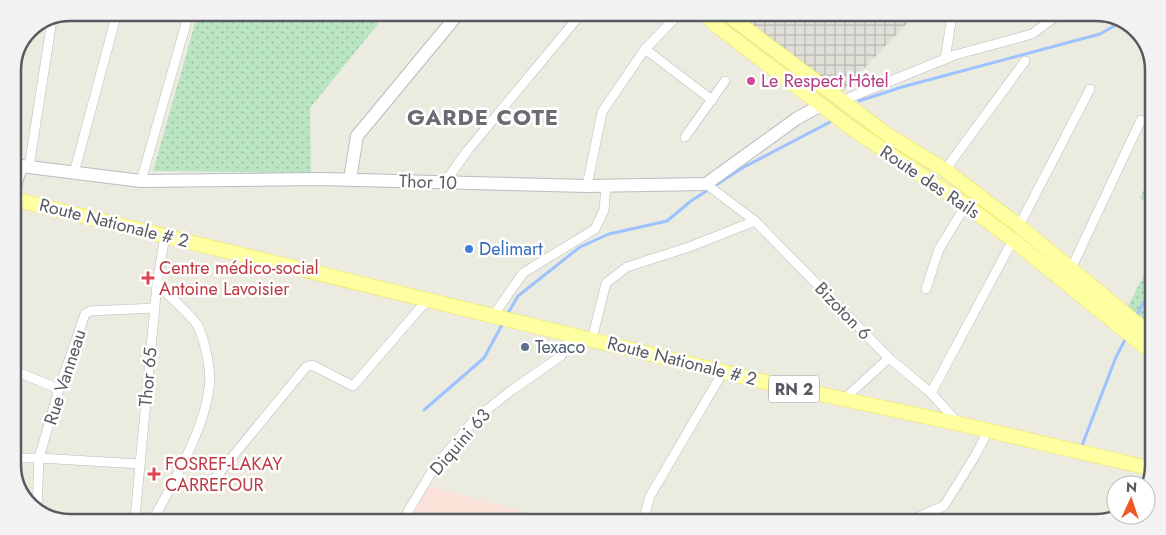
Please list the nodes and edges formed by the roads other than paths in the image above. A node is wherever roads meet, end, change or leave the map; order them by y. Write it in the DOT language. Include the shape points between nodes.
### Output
graph roads {
  1 [pos="114,21"];
  2 [pos="187,21"];
  3 [pos="452,21"];
  4 [pos="575,21"];
  5 [pos="672,21"];
  6 [pos="712,21"];
  7 [pos="736,21"];
  8 [pos="951,21"];
  9 [pos="1050,21"];
  10 [pos="51,26"];
  11 [pos="645,49"];
  12 [pos="945,59"];
  13 [pos="1025,61"];
  14 [pos="725,81"];
  15 [pos="1090,89"];
  16 [pos="712,100"];
  17 [pos="841,101"];
  18 [pos="824,107"];
  19 [pos="1141,120"];
  20 [pos="685,138"];
  21 [pos="21,166"];
  22 [pos="945,170"];
  23 [pos="74,173"];
  24 [pos="350,179"];
  25 [pos="141,181"];
  26 [pos="445,182"];
  27 [pos="706,184"];
  28 [pos="586,186"];
  29 [pos="606,186"];
  30 [pos="21,201"];
  31 [pos="966,205"];
  32 [pos="755,221"];
  33 [pos="1019,226"];
  34 [pos="166,236"];
  35 [pos="1013,240"];
  36 [pos="1071,269"];
  37 [pos="157,284"];
  38 [pos="926,289"];
  39 [pos="428,300"];
  40 [pos="155,308"];
  41 [pos="493,316"];
  42 [pos="1122,319"];
  43 [pos="572,335"];
  44 [pos="592,339"];
  45 [pos="1145,339"];
  46 [pos="889,358"];
  47 [pos="723,372"];
  48 [pos="21,373"];
  49 [pos="59,389"];
  50 [pos="931,393"];
  51 [pos="844,399"];
  52 [pos="960,424"];
  53 [pos="988,431"];
  54 [pos="21,458"];
  55 [pos="39,458"];
  56 [pos="140,464"];
  57 [pos="1145,467"];
  58 [pos="215,478"];
  59 [pos="37,500"];
  60 [pos="136,514"];
  61 [pos="156,514"];
  62 [pos="407,514"];
  63 [pos="645,514"];
  64 [pos="925,514"];
  1 -- 23 [label="street"];
  2 -- 25 [label="street"];
  3 -- 24 [label="street" via="357,136"];
  4 -- 26 [label="street"];
  5 -- 11 [label="street"];
  6 -- 18 [label="main road, Route des Rails"];
  7 -- 17 [label="main road, Route des Rails"];
  8 -- 12 [label="street"];
  9 -- 12 [label="street" via="1032,34"];
  10 -- 21 [label="street"];
  11 -- 16 [label="street"];
  11 -- 28 [label="street" via="602,112"];
  12 -- 17 [label="street"];
  13 -- 22 [label="street"];
  14 -- 16 [label="street"];
  15 -- 33 [label="street"];
  16 -- 20 [label="street"];
  17 -- 22 [label="main road, Route des Rails" via="889,136"];
  18 -- 27 [label="street" via="796,119"];
  18 -- 31 [label="main road, Route des Rails"];
  19 -- 36 [label="street"];
  21 -- 23 [label="street, Thor 10"];
  22 -- 33 [label="main road, Route des Rails"];
  23 -- 25 [label="street, Thor 10"];
  24 -- 25 [label="street, Thor 10"];
  24 -- 26 [label="street, Thor 10"];
  26 -- 28 [label="street, Thor 10"];
  27 -- 29 [label="street, Thor 10"];
  27 -- 32 [label="street, Bizoton 6"];
  28 -- 29 [label="street, Thor 10"];
  29 -- 41 [label="street" via="604,210 595,229 523,273"];
  30 -- 34 [label="main road, Route Nationale # 2 / RN 2"];
  31 -- 35 [label="main road, Route des Rails"];
  31 -- 38 [label="street" via="939,249"];
  32 -- 44 [label="street" via="689,247 627,266 606,283"];
  32 -- 46 [label="street, Bizoton 6"];
  33 -- 36 [label="main road, Route des Rails"];
  34 -- 37 [label="street, Thor 65"];
  34 -- 39 [label="main road, Route Nationale # 2 / RN 2"];
  35 -- 42 [label="main road, Route des Rails"];
  35 -- 50 [label="street"];
  36 -- 42 [label="main road, Route des Rails"];
  37 -- 40 [label="street, Thor 65"];
  37 -- 61 [label="street" via="199,326 210,387 202,419"];
  39 -- 41 [label="main road, Route Nationale # 2 / RN 2"];
  39 -- 58 [label="street" via="353,386 312,366 306,368"];
  40 -- 49 [label="street, Rue Vanneau" via="90,311 85,314"];
  40 -- 56 [label="street, Thor 65"];
  41 -- 43 [label="main road, Route Nationale # 2 / RN 2"];
  42 -- 45 [label="main road, Route des Rails"];
  43 -- 44 [label="main road, Route Nationale # 2 / RN 2"];
  43 -- 62 [label="street, Diquini 63" via="561,356 475,419 434,468"];
  44 -- 47 [label="main road, Route Nationale # 2 / RN 2"];
  46 -- 50 [label="street, Bizoton 6"];
  46 -- 51 [label="street"];
  47 -- 51 [label="main road, Route Nationale # 2 / RN 2"];
  47 -- 63 [label="street" via="650,496"];
  48 -- 49 [label="street"];
  49 -- 55 [label="street, Rue Vanneau"];
  50 -- 52 [label="street, Bizoton 6"];
  51 -- 52 [label="main road, Route Nationale # 2 / RN 2"];
  52 -- 53 [label="main road, Route Nationale # 2 / RN 2"];
  53 -- 57 [label="main road, Route Nationale # 2 / RN 2"];
  53 -- 64 [label="street" via="944,506"];
  54 -- 55 [label="street"];
  55 -- 56 [label="street"];
  55 -- 59 [label="street, Rue Vanneau"];
  56 -- 60 [label="street, Thor 65"];
}
